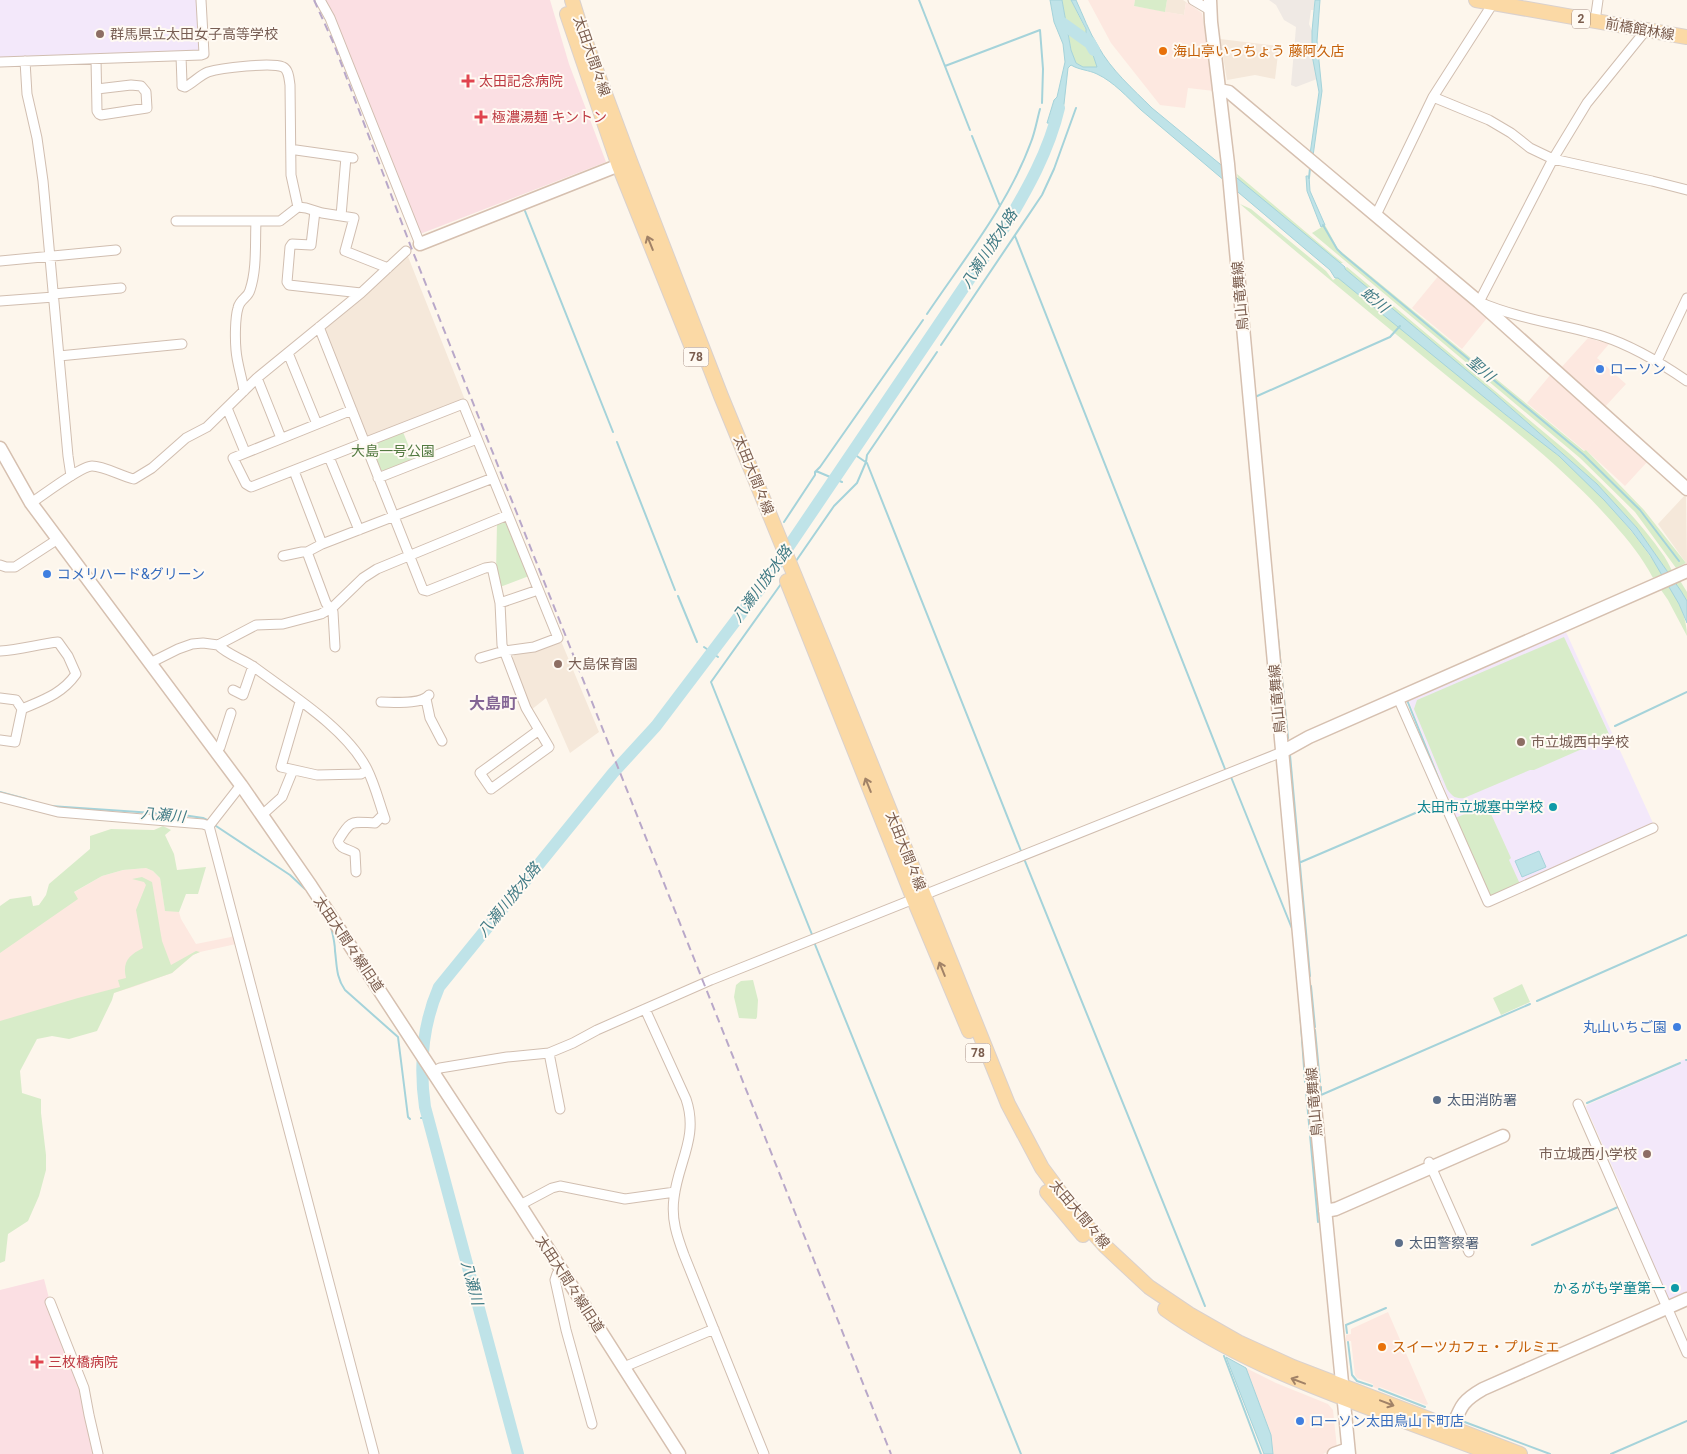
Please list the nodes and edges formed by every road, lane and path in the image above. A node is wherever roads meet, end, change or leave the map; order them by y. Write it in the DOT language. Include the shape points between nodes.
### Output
graph roads {
  1 [pos="201,0"];
  2 [pos="320,0"];
  3 [pos="563,0"];
  4 [pos="572,0"];
  5 [pos="1193,0"];
  6 [pos="1476,0"];
  7 [pos="1598,0"];
  8 [pos="1491,3"];
  9 [pos="1210,5"];
  10 [pos="1595,22"];
  11 [pos="1646,30"];
  12 [pos="1687,37"];
  13 [pos="181,56"];
  14 [pos="96,59"];
  15 [pos="26,61"];
  16 [pos="0,62"];
  17 [pos="97,89"];
  18 [pos="1220,90"];
  19 [pos="1433,97"];
  20 [pos="296,150"];
  21 [pos="1553,159"];
  22 [pos="624,163"];
  23 [pos="1687,190"];
  24 [pos="298,207"];
  25 [pos="315,211"];
  26 [pos="1376,215"];
  27 [pos="341,216"];
  28 [pos="176,221"];
  29 [pos="256,221"];
  30 [pos="420,244"];
  31 [pos="116,250"];
  32 [pos="406,251"];
  33 [pos="50,256"];
  34 [pos="0,261"];
  35 [pos="388,268"];
  36 [pos="121,288"];
  37 [pos="361,293"];
  38 [pos="53,295"];
  39 [pos="1687,298"];
  40 [pos="0,301"];
  41 [pos="1479,302"];
  42 [pos="319,327"];
  43 [pos="182,344"];
  44 [pos="288,353"];
  45 [pos="59,356"];
  46 [pos="1657,361"];
  47 [pos="258,378"];
  48 [pos="1687,382"];
  49 [pos="244,391"];
  50 [pos="227,408"];
  51 [pos="352,410"];
  52 [pos="317,424"];
  53 [pos="281,438"];
  54 [pos="477,439"];
  55 [pos="364,442"];
  56 [pos="0,448"];
  57 [pos="245,452"];
  58 [pos="329,457"];
  59 [pos="294,471"];
  60 [pos="71,476"];
  61 [pos="378,478"];
  62 [pos="493,478"];
  63 [pos="1687,489"];
  64 [pos="31,503"];
  65 [pos="508,515"];
  66 [pos="394,517"];
  67 [pos="359,530"];
  68 [pos="58,538"];
  69 [pos="322,544"];
  70 [pos="307,552"];
  71 [pos="408,555"];
  72 [pos="283,556"];
  73 [pos="0,565"];
  74 [pos="1681,573"];
  75 [pos="538,590"];
  76 [pos="500,603"];
  77 [pos="330,608"];
  78 [pos="218,646"];
  79 [pos="335,647"];
  80 [pos="0,651"];
  81 [pos="504,651"];
  82 [pos="480,658"];
  83 [pos="150,663"];
  84 [pos="253,666"];
  85 [pos="233,690"];
  86 [pos="0,698"];
  87 [pos="1398,698"];
  88 [pos="300,702"];
  89 [pos="381,702"];
  90 [pos="22,710"];
  91 [pos="231,713"];
  92 [pos="538,730"];
  93 [pos="0,740"];
  94 [pos="442,741"];
  95 [pos="216,752"];
  96 [pos="1282,752"];
  97 [pos="293,770"];
  98 [pos="368,770"];
  99 [pos="241,785"];
  100 [pos="0,797"];
  101 [pos="262,815"];
  102 [pos="212,823"];
  103 [pos="1654,828"];
  104 [pos="356,872"];
  105 [pos="919,898"];
  106 [pos="645,1009"];
  107 [pos="549,1053"];
  108 [pos="431,1069"];
  109 [pos="1578,1104"];
  110 [pos="560,1109"];
  111 [pos="1430,1165"];
  112 [pos="674,1192"];
  113 [pos="520,1205"];
  114 [pos="1324,1207"];
  115 [pos="1469,1252"];
  116 [pos="560,1270"];
  117 [pos="1687,1299"];
  118 [pos="50,1302"];
  119 [pos="1667,1308"];
  120 [pos="714,1329"];
  121 [pos="1687,1354"];
  122 [pos="624,1367"];
  123 [pos="1342,1392"];
  124 [pos="592,1424"];
  125 [pos="1452,1428"];
  126 [pos="1348,1451"];
  127 [pos="98,1454"];
  128 [pos="374,1454"];
  129 [pos="678,1454"];
  130 [pos="764,1454"];
  131 [pos="1334,1454"];
  132 [pos="1493,1454"];
  133 [pos="1520,1454"];
  1 -- 13 [label="street" via="204,54"];
  2 -- 30 [label="street"];
  3 -- 22 [label="main road, 太田大間々線 / 78" via="573,35"];
  4 -- 22 [label="main road, 太田大間々線 / 78"];
  5 -- 9 [label="street"];
  6 -- 8 [label="main road, 前橋館林線 / 2"];
  7 -- 10 [label="street"];
  8 -- 10 [label="main road, 前橋館林線 / 2"];
  8 -- 19 [label="street"];
  9 -- 18 [label="street, 鳥山竜舞線"];
  10 -- 11 [label="main road, 前橋館林線 / 2"];
  11 -- 12 [label="main road, 前橋館林線 / 2"];
  11 -- 21 [label="street" via="1587,103"];
  13 -- 14 [label="street"];
  13 -- 24 [label="street" via="182,86 185,87 212,71 268,65 287,71 291,175"];
  14 -- 15 [label="street"];
  14 -- 17 [label="street"];
  15 -- 16 [label="street"];
  15 -- 33 [label="street" via="27,94 37,138"];
  17 -- 17 [label="street" via="97,111 101,115 146,108 146,92 141,86"];
  18 -- 26 [label="street" via="1229,92"];
  18 -- 96 [label="street, 鳥山竜舞線"];
  19 -- 21 [label="street" via="1489,120 1530,148"];
  19 -- 26 [label="street"];
  20 -- 27 [label="street" via="350,157"];
  21 -- 23 [label="street"];
  21 -- 41 [label="street"];
  22 -- 30 [label="street"];
  22 -- 105 [label="main road, 太田大間々線 / 78" via="721,396"];
  24 -- 25 [label="street"];
  24 -- 29 [label="street" via="280,221"];
  25 -- 27 [label="street"];
  25 -- 37 [label="street" via="311,245 296,243 290,247 287,282 289,285"];
  26 -- 41 [label="street"];
  27 -- 35 [label="street" via="354,218 345,251"];
  28 -- 29 [label="street"];
  29 -- 49 [label="street" via="253,279 248,295 240,301 237,309 236,348"];
  31 -- 33 [label="street"];
  32 -- 35 [label="street"];
  33 -- 34 [label="street"];
  33 -- 38 [label="street"];
  35 -- 37 [label="street"];
  36 -- 38 [label="street"];
  37 -- 42 [label="street"];
  38 -- 40 [label="street"];
  38 -- 45 [label="street"];
  39 -- 46 [label="street"];
  41 -- 46 [label="street" via="1502,312 1604,337"];
  41 -- 63 [label="street"];
  42 -- 44 [label="street"];
  42 -- 51 [label="street"];
  43 -- 45 [label="street"];
  44 -- 47 [label="street"];
  44 -- 52 [label="street"];
  45 -- 60 [label="street"];
  46 -- 48 [label="street"];
  47 -- 49 [label="street"];
  47 -- 53 [label="street"];
  49 -- 50 [label="street"];
  50 -- 57 [label="street"];
  50 -- 60 [label="street" via="207,427 186,438 138,478 126,478 92,466"];
  51 -- 52 [label="street"];
  51 -- 55 [label="street"];
  52 -- 53 [label="street"];
  53 -- 57 [label="street"];
  54 -- 55 [label="street" via="463,404"];
  54 -- 61 [label="street"];
  54 -- 62 [label="street"];
  55 -- 58 [label="street"];
  55 -- 61 [label="street"];
  56 -- 64 [label="street, 太田大間々線旧道"];
  57 -- 59 [label="street" via="233,458 247,486"];
  58 -- 59 [label="street"];
  58 -- 67 [label="street"];
  59 -- 69 [label="street"];
  60 -- 64 [label="street"];
  61 -- 66 [label="street"];
  62 -- 65 [label="street"];
  62 -- 66 [label="street"];
  64 -- 68 [label="street, 太田大間々線旧道"];
  65 -- 71 [label="street"];
  65 -- 75 [label="street"];
  66 -- 67 [label="street"];
  66 -- 71 [label="street"];
  67 -- 69 [label="street"];
  68 -- 73 [label="street" via="15,567"];
  68 -- 83 [label="street, 太田大間々線旧道"];
  69 -- 70 [label="street"];
  70 -- 72 [label="street"];
  70 -- 77 [label="street"];
  71 -- 76 [label="street" via="424,591 492,567"];
  71 -- 77 [label="street" via="369,574"];
  74 -- 87 [label="street"];
  75 -- 76 [label="street"];
  75 -- 81 [label="street" via="558,638 534,648"];
  76 -- 81 [label="street"];
  77 -- 78 [label="street" via="313,617 256,626"];
  77 -- 79 [label="street" via="334,617"];
  78 -- 83 [label="street" via="192,644"];
  78 -- 84 [label="street"];
  80 -- 90 [label="street" via="58,642 76,674 68,686"];
  81 -- 82 [label="street"];
  81 -- 92 [label="street"];
  83 -- 95 [label="street, 太田大間々線旧道"];
  84 -- 85 [label="street" via="243,695"];
  84 -- 88 [label="street"];
  86 -- 90 [label="street" via="16,700"];
  87 -- 96 [label="street" via="1308,737"];
  87 -- 103 [label="street" via="1488,902"];
  88 -- 97 [label="street" via="281,767"];
  88 -- 98 [label="street" via="349,743"];
  89 -- 94 [label="street" via="419,701 428,697 430,718"];
  90 -- 93 [label="street" via="15,742"];
  91 -- 95 [label="street"];
  92 -- 92 [label="street" via="480,773 491,789 549,747"];
  95 -- 99 [label="street, 太田大間々線旧道"];
  96 -- 105 [label="street"];
  96 -- 114 [label="street, 鳥山竜舞線"];
  97 -- 98 [label="street" via="316,775 361,774"];
  97 -- 101 [label="street" via="282,797"];
  98 -- 104 [label="street" via="384,817 376,823 351,822 338,840 339,846 355,852"];
  99 -- 101 [label="street, 太田大間々線旧道"];
  99 -- 102 [label="street"];
  100 -- 102 [label="street" via="58,812"];
  101 -- 108 [label="street, 太田大間々線旧道"];
  102 -- 128 [label="street"];
  105 -- 106 [label="street"];
  105 -- 123 [label="main road, 太田大間々線 / 78" via="1005,1118 1027,1160 1067,1218 1114,1267 1182,1321 1280,1373"];
  106 -- 107 [label="street"];
  106 -- 112 [label="street" via="690,1112 691,1132"];
  107 -- 108 [label="street" via="507,1056"];
  107 -- 110 [label="street"];
  108 -- 113 [label="street, 太田大間々線旧道"];
  109 -- 119 [label="street"];
  111 -- 114 [label="street" via="1336,1209"];
  111 -- 115 [label="street"];
  112 -- 113 [label="street" via="625,1199 560,1186"];
  112 -- 120 [label="street" via="676,1234"];
  113 -- 116 [label="street, 太田大間々線旧道"];
  114 -- 123 [label="street, 鳥山竜舞線"];
  116 -- 122 [label="street, 太田大間々線旧道"];
  116 -- 124 [label="street" via="555,1280"];
  117 -- 119 [label="street"];
  118 -- 127 [label="street" via="84,1388"];
  119 -- 121 [label="street"];
  119 -- 125 [label="street" via="1472,1395 1463,1403"];
  120 -- 122 [label="street"];
  120 -- 130 [label="street"];
  122 -- 129 [label="street, 太田大間々線旧道"];
  123 -- 125 [label="main road, 太田大間々線 / 78, one-way"];
  123 -- 126 [label="street, 鳥山竜舞線"];
  123 -- 132 [label="main road, 太田大間々線 / 78"];
  125 -- 133 [label="main road, 太田大間々線 / 78"];
  126 -- 131 [label="street"];
}
